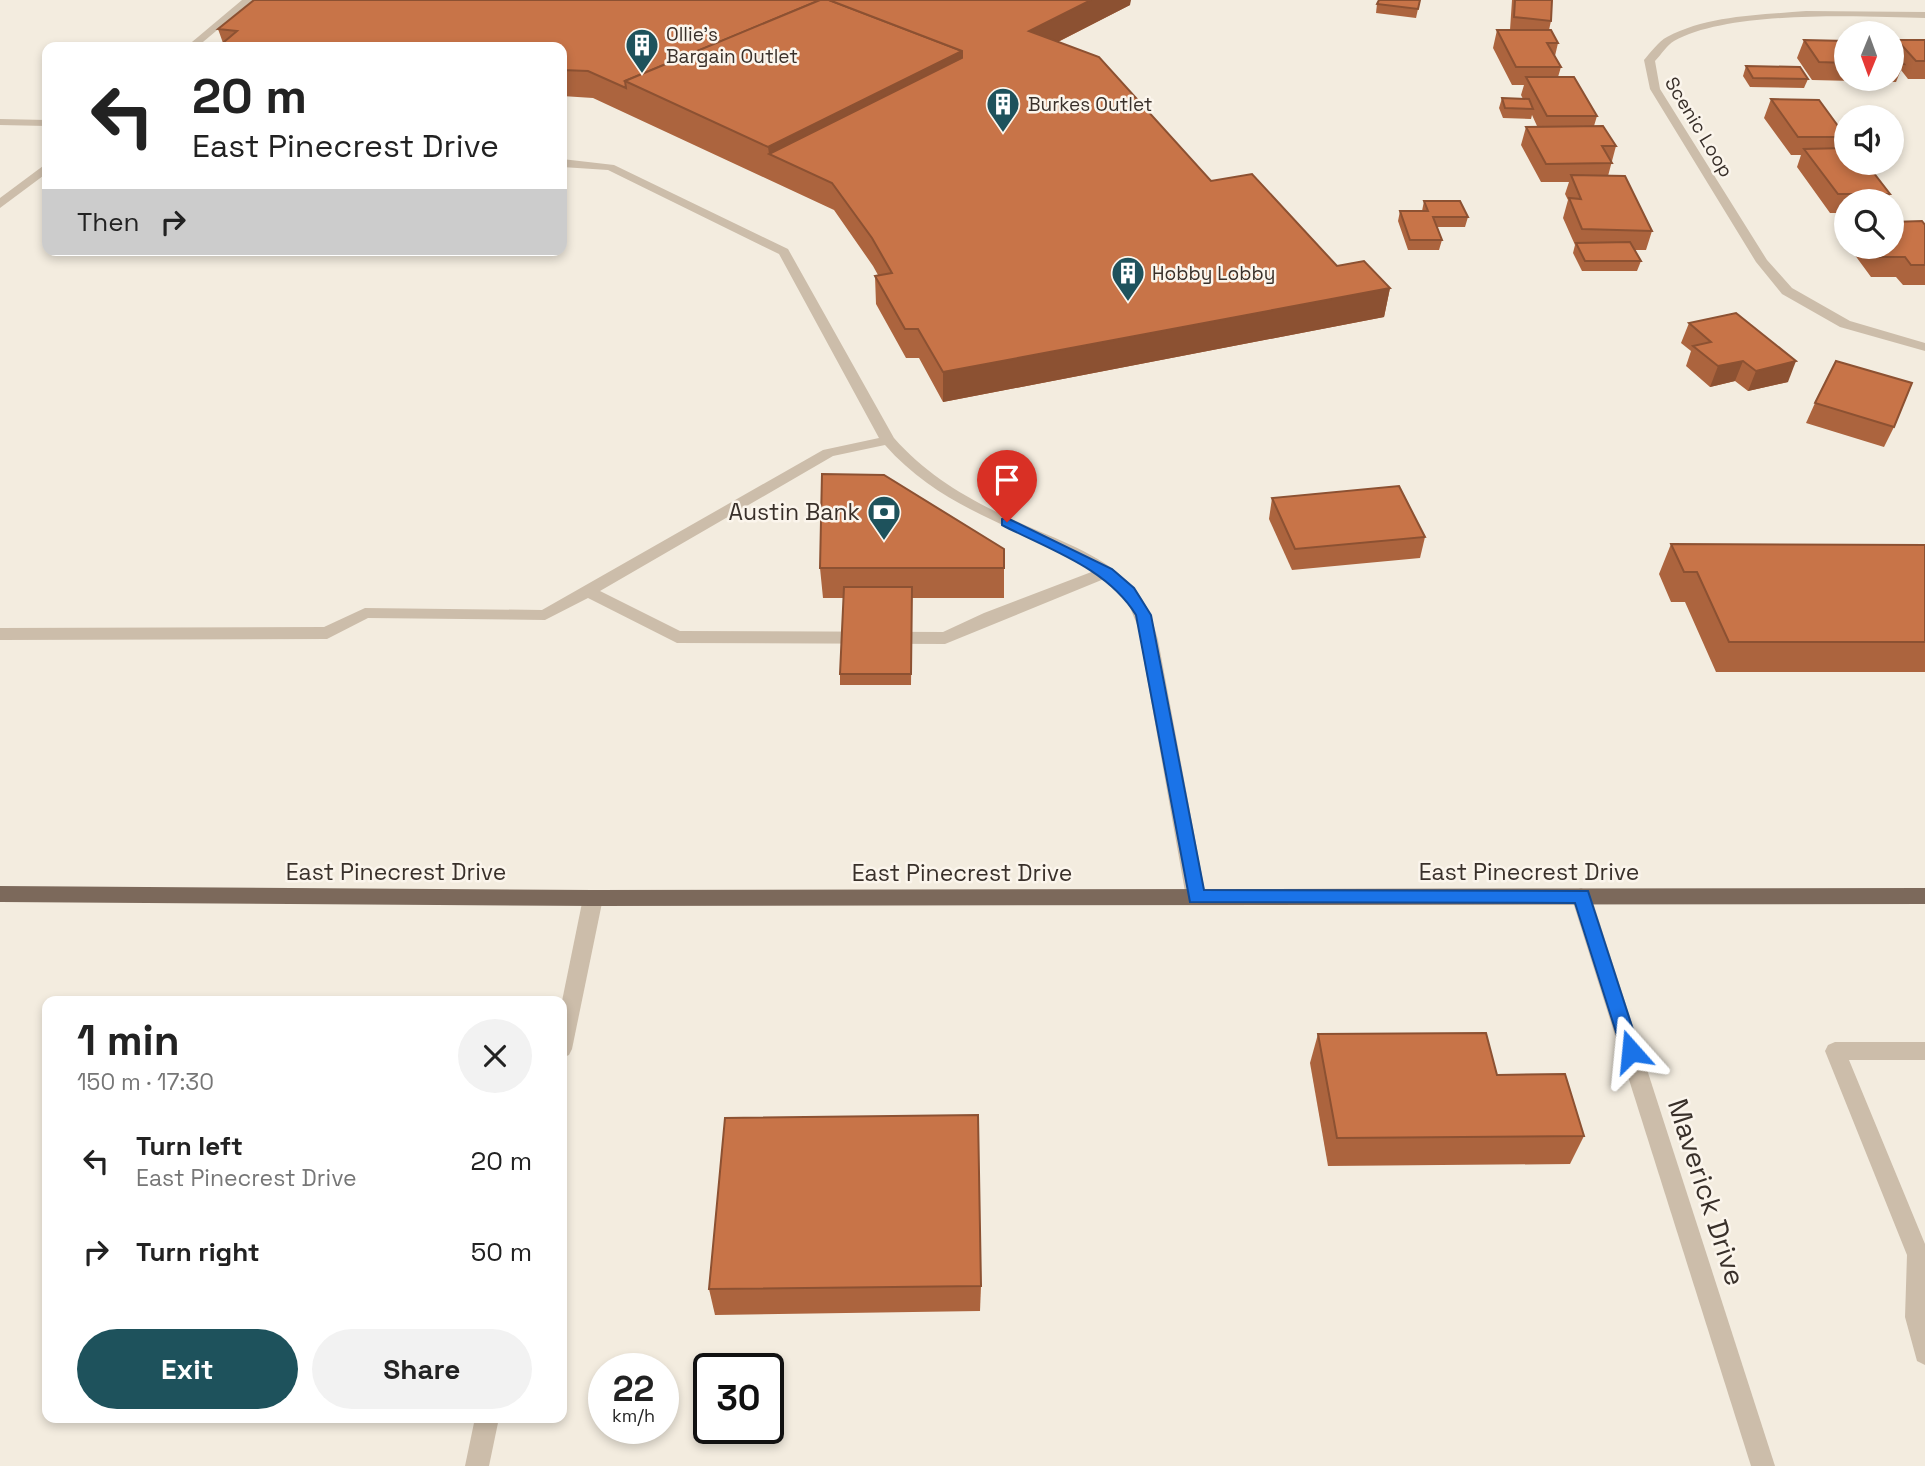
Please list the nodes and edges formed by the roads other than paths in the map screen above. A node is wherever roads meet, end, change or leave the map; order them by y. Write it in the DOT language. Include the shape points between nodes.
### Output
graph roads {
  1 [pos="248,0"];
  2 [pos="1925,15"];
  3 [pos="197,42"];
  4 [pos="0,113"];
  5 [pos="25,121"];
  6 [pos="0,122"];
  7 [pos="42,123"];
  8 [pos="567,163"];
  9 [pos="42,171"];
  10 [pos="0,204"];
  11 [pos="1925,347"];
  12 [pos="888,440"];
  13 [pos="1107,572"];
  14 [pos="586,590"];
  15 [pos="0,634"];
  16 [pos="0,894"];
  17 [pos="1581,896"];
  18 [pos="1196,897"];
  19 [pos="1925,897"];
  20 [pos="593,898"];
  21 [pos="567,1025"];
  22 [pos="1925,1051"];
  23 [pos="1922,1255"];
  24 [pos="1925,1353"];
  25 [pos="486,1423"];
  26 [pos="477,1466"];
  27 [pos="1763,1466"];
  1 -- 3 [label="street"];
  2 -- 11 [label="street, Scenic Loop" via="1774,12 1719,18 1667,37 1651,52 1647,70 1762,262 1787,290 1846,324"];
  4 -- 5 [label="street"];
  5 -- 6 [label="street"];
  5 -- 7 [label="street"];
  8 -- 12 [label="street" via="610,167 784,252"];
  9 -- 10 [label="street"];
  12 -- 13 [label="street" via="937,487"];
  12 -- 14 [label="street" via="828,453"];
  13 -- 14 [label="street" via="945,638 677,638"];
  13 -- 18 [label="street" via="1129,592 1143,615 1150,640"];
  14 -- 15 [label="street" via="545,615 365,612 327,633"];
  16 -- 20 [label="main road, East Pinecrest Drive"];
  17 -- 18 [label="main road, East Pinecrest Drive"];
  17 -- 19 [label="main road, East Pinecrest Drive"];
  17 -- 27 [label="street, Maverick Drive"];
  18 -- 20 [label="main road, East Pinecrest Drive"];
  20 -- 21 [label="street"];
  22 -- 23 [label="street" via="1835,1051"];
  23 -- 24 [label="street" via="1913,1297"];
  25 -- 26 [label="street"];
}
